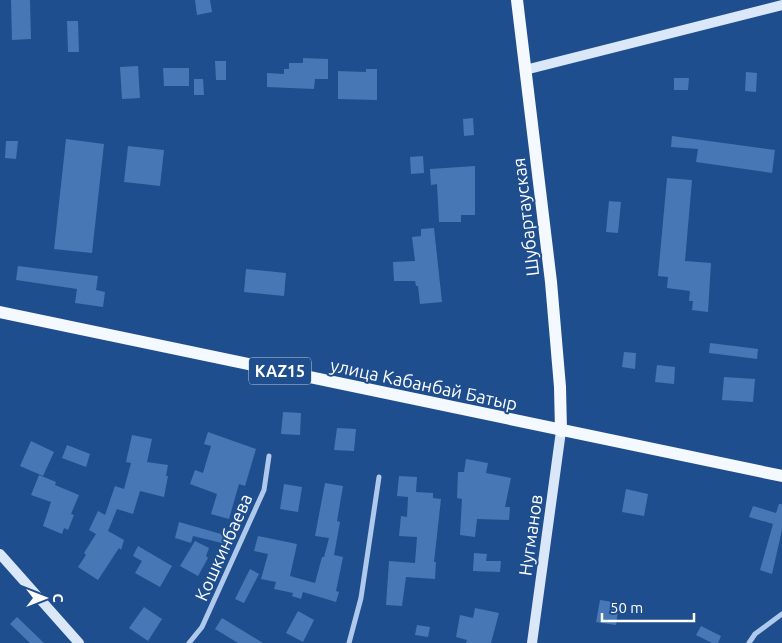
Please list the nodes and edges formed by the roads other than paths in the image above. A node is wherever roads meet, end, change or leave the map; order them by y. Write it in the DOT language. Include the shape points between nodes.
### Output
graph roads {
  1 [pos="517,0"];
  2 [pos="782,5"];
  3 [pos="525,70"];
  4 [pos="0,312"];
  5 [pos="561,431"];
  6 [pos="269,456"];
  7 [pos="782,476"];
  8 [pos="379,477"];
  9 [pos="0,554"];
  10 [pos="782,614"];
  11 [pos="79,643"];
  12 [pos="189,643"];
  13 [pos="349,643"];
  14 [pos="532,643"];
  15 [pos="749,643"];
  1 -- 3 [label="main road, Шубартауская"];
  2 -- 3 [label="main road"];
  3 -- 5 [label="main road, Шубартауская" via="550,282"];
  4 -- 5 [label="main road, улица Кабанбай Батыр / KAZ15"];
  5 -- 7 [label="main road, улица Кабанбай Батыр"];
  5 -- 14 [label="main road, Нугманов"];
  6 -- 12 [label="street, Кошкинбаева" via="264,490 202,627"];
  8 -- 13 [label="street" via="361,598"];
  9 -- 11 [label="main road"];
  10 -- 15 [label="street" via="754,634"];
}
